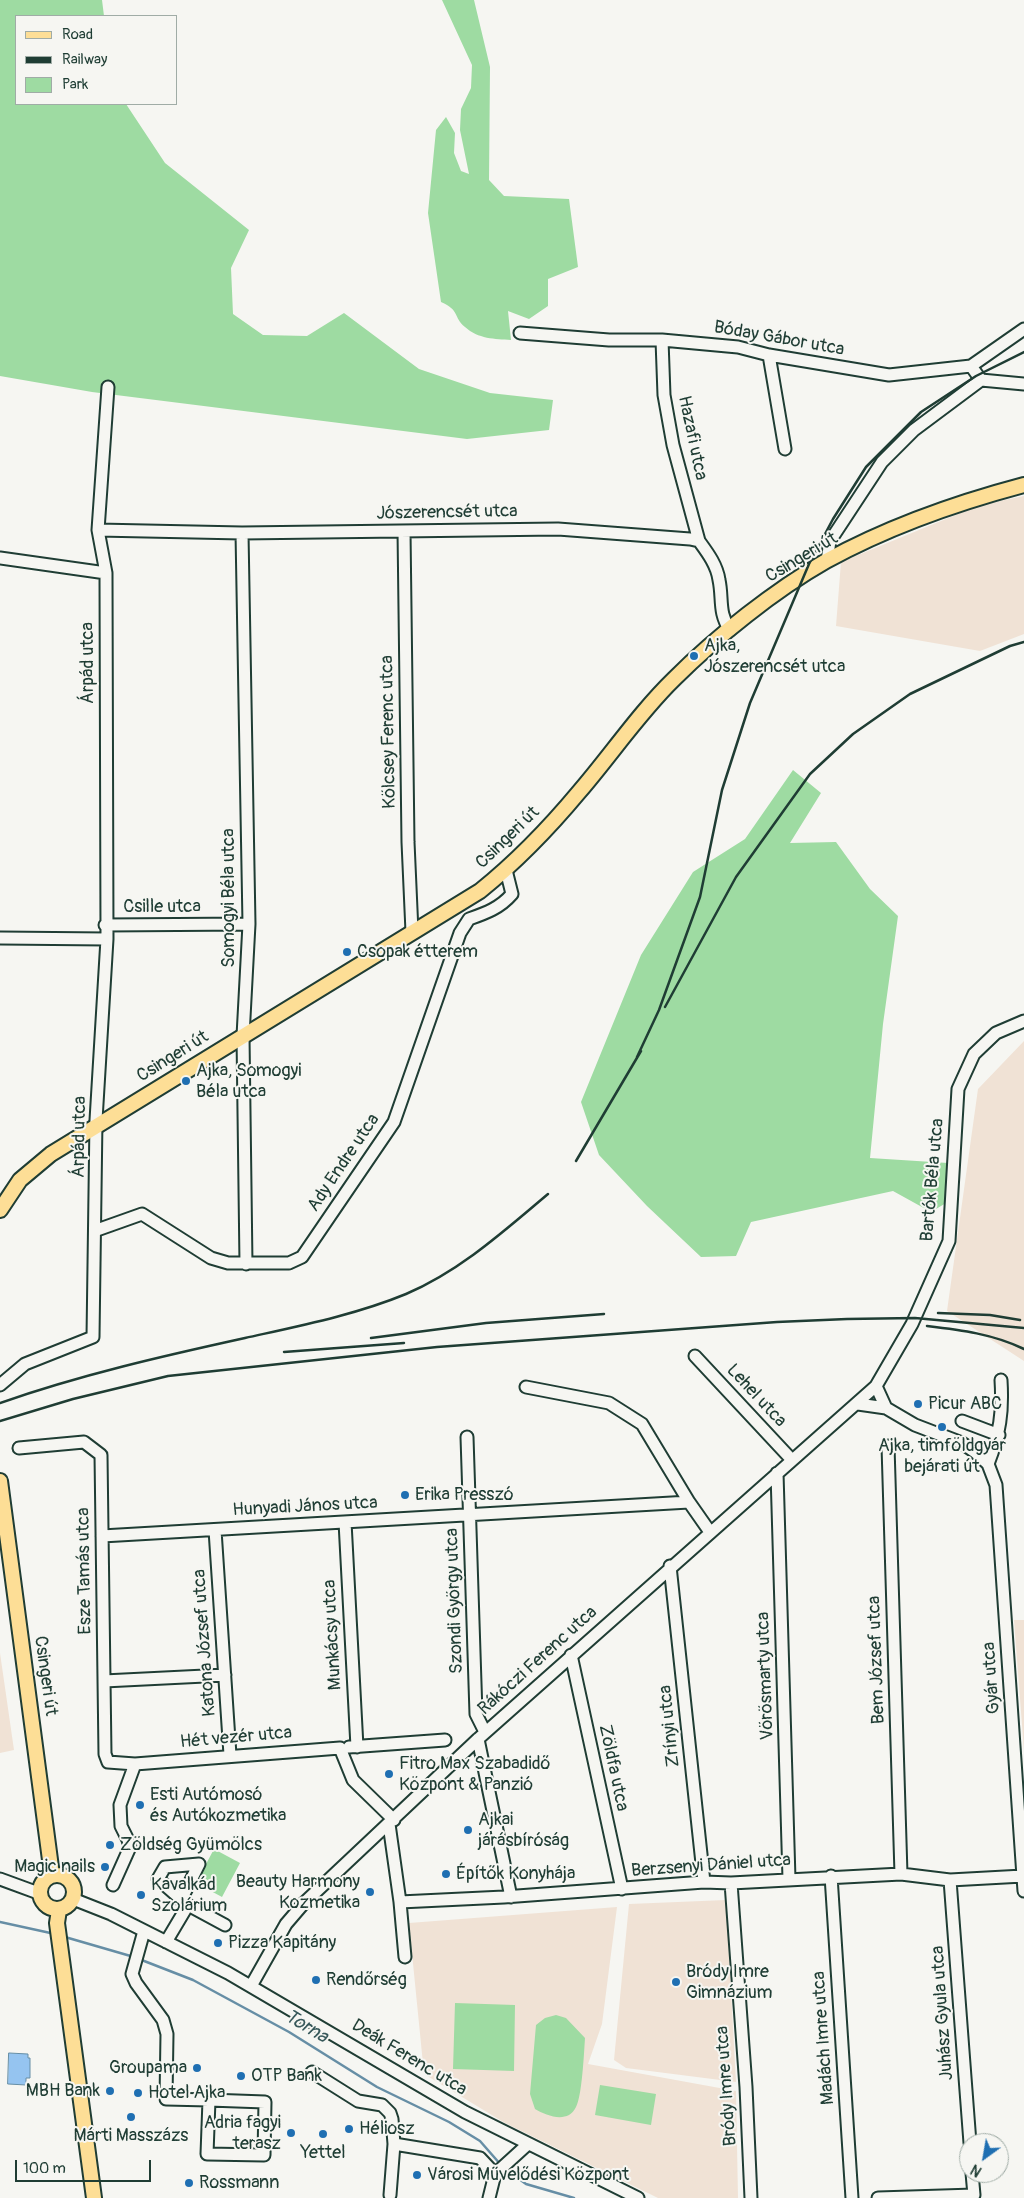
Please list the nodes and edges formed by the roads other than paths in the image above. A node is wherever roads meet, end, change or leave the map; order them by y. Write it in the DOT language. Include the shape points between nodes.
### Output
graph roads {
  1 [pos="1024,329"];
  2 [pos="520,333"];
  3 [pos="662,340"];
  4 [pos="769,355"];
  5 [pos="971,366"];
  6 [pos="981,380"];
  7 [pos="1024,384"];
  8 [pos="108,387"];
  9 [pos="785,450"];
  10 [pos="1024,485"];
  11 [pos="98,530"];
  12 [pos="404,531"];
  13 [pos="242,532"];
  14 [pos="699,541"];
  15 [pos="0,558"];
  16 [pos="827,561"];
  17 [pos="106,573"];
  18 [pos="730,630"];
  19 [pos="506,870"];
  20 [pos="249,924"];
  21 [pos="105,925"];
  22 [pos="412,932"];
  23 [pos="0,938"];
  24 [pos="106,939"];
  25 [pos="1024,1021"];
  26 [pos="243,1036"];
  27 [pos="97,1126"];
  28 [pos="0,1210"];
  29 [pos="97,1230"];
  30 [pos="246,1264"];
  31 [pos="695,1356"];
  32 [pos="1001,1380"];
  33 [pos="0,1385"];
  34 [pos="876,1386"];
  35 [pos="526,1387"];
  36 [pos="858,1404"];
  37 [pos="886,1408"];
  38 [pos="962,1421"];
  39 [pos="999,1435"];
  40 [pos="467,1437"];
  41 [pos="888,1446"];
  42 [pos="19,1448"];
  43 [pos="792,1460"];
  44 [pos="988,1464"];
  45 [pos="777,1473"];
  46 [pos="0,1482"];
  47 [pos="689,1502"];
  48 [pos="470,1515"];
  49 [pos="345,1522"];
  50 [pos="215,1530"];
  51 [pos="710,1532"];
  52 [pos="102,1536"];
  53 [pos="670,1566"];
  54 [pos="571,1655"];
  55 [pos="224,1675"];
  56 [pos="104,1681"];
  57 [pos="481,1736"];
  58 [pos="445,1740"];
  59 [pos="357,1747"];
  60 [pos="340,1748"];
  61 [pos="230,1755"];
  62 [pos="118,1764"];
  63 [pos="135,1764"];
  64 [pos="392,1822"];
  65 [pos="901,1874"];
  66 [pos="52,1875"];
  67 [pos="831,1876"];
  68 [pos="1023,1876"];
  69 [pos="0,1879"];
  70 [pos="789,1879"];
  71 [pos="950,1880"];
  72 [pos="704,1882"];
  73 [pos="731,1883"];
  74 [pos="113,1885"];
  75 [pos="622,1889"];
  76 [pos="1024,1891"];
  77 [pos="42,1894"];
  78 [pos="511,1897"];
  79 [pos="74,1899"];
  80 [pos="400,1902"];
  81 [pos="58,1916"];
  82 [pos="225,1925"];
  83 [pos="144,1931"];
  84 [pos="166,1942"];
  85 [pos="405,1957"];
  86 [pos="251,1986"];
  87 [pos="312,2072"];
  88 [pos="209,2100"];
  89 [pos="969,2133"];
  90 [pos="394,2144"];
  91 [pos="528,2144"];
  92 [pos="496,2173"];
  93 [pos="973,2183"];
  94 [pos="390,2195"];
  95 [pos="94,2198"];
  96 [pos="489,2198"];
  97 [pos="638,2198"];
  98 [pos="751,2198"];
  99 [pos="852,2198"];
  100 [pos="878,2198"];
  1 -- 5 [label="street"];
  2 -- 3 [label="street, Bóday Gábor utca" via="609,340"];
  3 -- 4 [label="street, Bóday Gábor utca" via="738,347"];
  3 -- 14 [label="street, Hazafi utca" via="664,395 673,445"];
  4 -- 5 [label="street, Bóday Gábor utca" via="889,375"];
  4 -- 9 [label="street"];
  5 -- 6 [label="street"];
  6 -- 7 [label="street"];
  6 -- 16 [label="street" via="914,430 882,462 830,540"];
  8 -- 11 [label="street, Árpád utca"];
  10 -- 16 [label="main road, Csingeri út" via="914,520"];
  11 -- 13 [label="street, Jószerencsét utca"];
  11 -- 17 [label="street, Árpád utca"];
  12 -- 13 [label="street, Jószerencsét utca"];
  12 -- 14 [label="street, Jószerencsét utca" via="558,529"];
  12 -- 22 [label="street, Kölcsey Ferenc utca"];
  13 -- 20 [label="street, Somogyi Béla utca"];
  14 -- 18 [label="street" via="720,579 720,608"];
  15 -- 17 [label="street"];
  16 -- 18 [label="main road, Csingeri út" via="786,587"];
  17 -- 21 [label="street, Árpád utca"];
  18 -- 19 [label="main road, Csingeri út" via="673,679 578,793"];
  19 -- 22 [label="main road, Csingeri út" via="472,896"];
  19 -- 30 [label="street, Ady Endre utca" via="512,894 489,912 469,919 460,934 394,1122 376,1150 302,1257 289,1262"];
  20 -- 21 [label="street, Csille utca"];
  20 -- 26 [label="street, Somogyi Béla utca"];
  21 -- 24 [label="street, Árpád utca"];
  22 -- 26 [label="main road, Csingeri út"];
  23 -- 24 [label="street"];
  24 -- 27 [label="street, Árpád utca"];
  25 -- 34 [label="street, Bartók Béla utca" via="996,1033 974,1054 958,1089 949,1241 912,1324"];
  26 -- 27 [label="main road, Csingeri út"];
  26 -- 30 [label="street, Somogyi Béla utca"];
  27 -- 28 [label="main road, Csingeri út" via="51,1154 20,1180"];
  27 -- 29 [label="street, Árpád utca"];
  29 -- 30 [label="street, Ady Endre utca" via="142,1214 212,1258"];
  29 -- 33 [label="street, Árpád utca" via="93,1337 25,1364"];
  31 -- 43 [label="street, Lehel utca"];
  32 -- 39 [label="street" via="1003,1411"];
  34 -- 36 [label="street, Rákóczi Ferenc utca"];
  34 -- 37 [label="street"];
  35 -- 47 [label="street" via="609,1403 642,1424"];
  36 -- 37 [label="street"];
  36 -- 43 [label="street, Rákóczi Ferenc utca"];
  37 -- 44 [label="street" via="915,1425 962,1443"];
  38 -- 39 [label="street"];
  39 -- 44 [label="street"];
  40 -- 48 [label="street, Szondi György utca"];
  41 -- 65 [label="street, Bem József utca"];
  42 -- 52 [label="street, Esze Tamás utca" via="84,1442 101,1455"];
  43 -- 45 [label="street, Rákóczi Ferenc utca"];
  44 -- 68 [label="street, Gyár utca" via="996,1485"];
  45 -- 51 [label="street, Rákóczi Ferenc utca"];
  45 -- 70 [label="street, Vörösmarty utca"];
  46 -- 66 [label="main road, Csingeri út"];
  47 -- 48 [label="street, Hunyadi János utca"];
  47 -- 51 [label="street"];
  48 -- 49 [label="street, Hunyadi János utca"];
  48 -- 57 [label="street, Szondi György utca" via="476,1714"];
  49 -- 50 [label="street, Hunyadi János utca"];
  49 -- 59 [label="street, Munkácsy utca"];
  50 -- 52 [label="street, Hunyadi János utca"];
  50 -- 55 [label="street, Katona József utca"];
  51 -- 53 [label="street, Rákóczi Ferenc utca"];
  52 -- 56 [label="street, Esze Tamás utca"];
  53 -- 54 [label="street, Rákóczi Ferenc utca"];
  53 -- 72 [label="street, Zrínyi utca"];
  54 -- 57 [label="street, Rákóczi Ferenc utca"];
  54 -- 75 [label="street, Zöldfa utca"];
  55 -- 56 [label="street"];
  55 -- 61 [label="street, Katona József utca"];
  56 -- 62 [label="street, Esze Tamás utca" via="105,1754 108,1762"];
  57 -- 64 [label="street, Rákóczi Ferenc utca"];
  57 -- 78 [label="street, Szondi György utca"];
  58 -- 59 [label="street, Hét vezér utca"];
  59 -- 60 [label="street, Hét vezér utca"];
  60 -- 61 [label="street, Hét vezér utca"];
  60 -- 64 [label="street" via="353,1780"];
  61 -- 63 [label="street, Hét vezér utca"];
  62 -- 63 [label="street, Hét vezér utca"];
  63 -- 74 [label="street" via="120,1805 121,1826 130,1847"];
  64 -- 80 [label="street"];
  64 -- 86 [label="street, Rákóczi Ferenc utca" via="304,1903 286,1924"];
  65 -- 67 [label="street, Berzsenyi Dániel utca"];
  65 -- 71 [label="street, Berzsenyi Dániel utca"];
  66 -- 77 [label="main road" via="43,1880"];
  66 -- 79 [label="main road" via="69,1880 74,1888"];
  67 -- 70 [label="street, Berzsenyi Dániel utca"];
  67 -- 99 [label="street, Madách Imre utca"];
  68 -- 71 [label="street, Berzsenyi Dániel utca"];
  68 -- 76 [label="street, Gyár utca"];
  69 -- 77 [label="street"];
  70 -- 73 [label="street, Berzsenyi Dániel utca"];
  71 -- 89 [label="street, Juhász Gyula utca"];
  72 -- 73 [label="street, Berzsenyi Dániel utca"];
  72 -- 75 [label="street, Berzsenyi Dániel utca"];
  73 -- 98 [label="street, Bródy Imre utca"];
  75 -- 78 [label="street, Berzsenyi Dániel utca"];
  77 -- 81 [label="main road"];
  78 -- 80 [label="street, Berzsenyi Dániel utca"];
  79 -- 81 [label="main road"];
  79 -- 83 [label="street, Deák Ferenc utca"];
  80 -- 85 [label="street"];
  81 -- 95 [label="main road"];
  82 -- 84 [label="street" via="185,1902"];
  83 -- 84 [label="street, Deák Ferenc utca"];
  83 -- 88 [label="street" via="132,1974 163,2020 167,2034 166,2099"];
  84 -- 86 [label="street, Deák Ferenc utca"];
  86 -- 91 [label="street, Deák Ferenc utca" via="465,2112"];
  87 -- 90 [label="street" via="358,2101 382,2105 390,2112"];
  88 -- 88 [label="street" via="265,2102 264,2155 207,2154"];
  90 -- 92 [label="street" via="480,2158"];
  90 -- 94 [label="street"];
  91 -- 92 [label="street"];
  91 -- 97 [label="street, Deák Ferenc utca"];
  92 -- 96 [label="street"];
  93 -- 100 [label="street" via="974,2195"];
}
